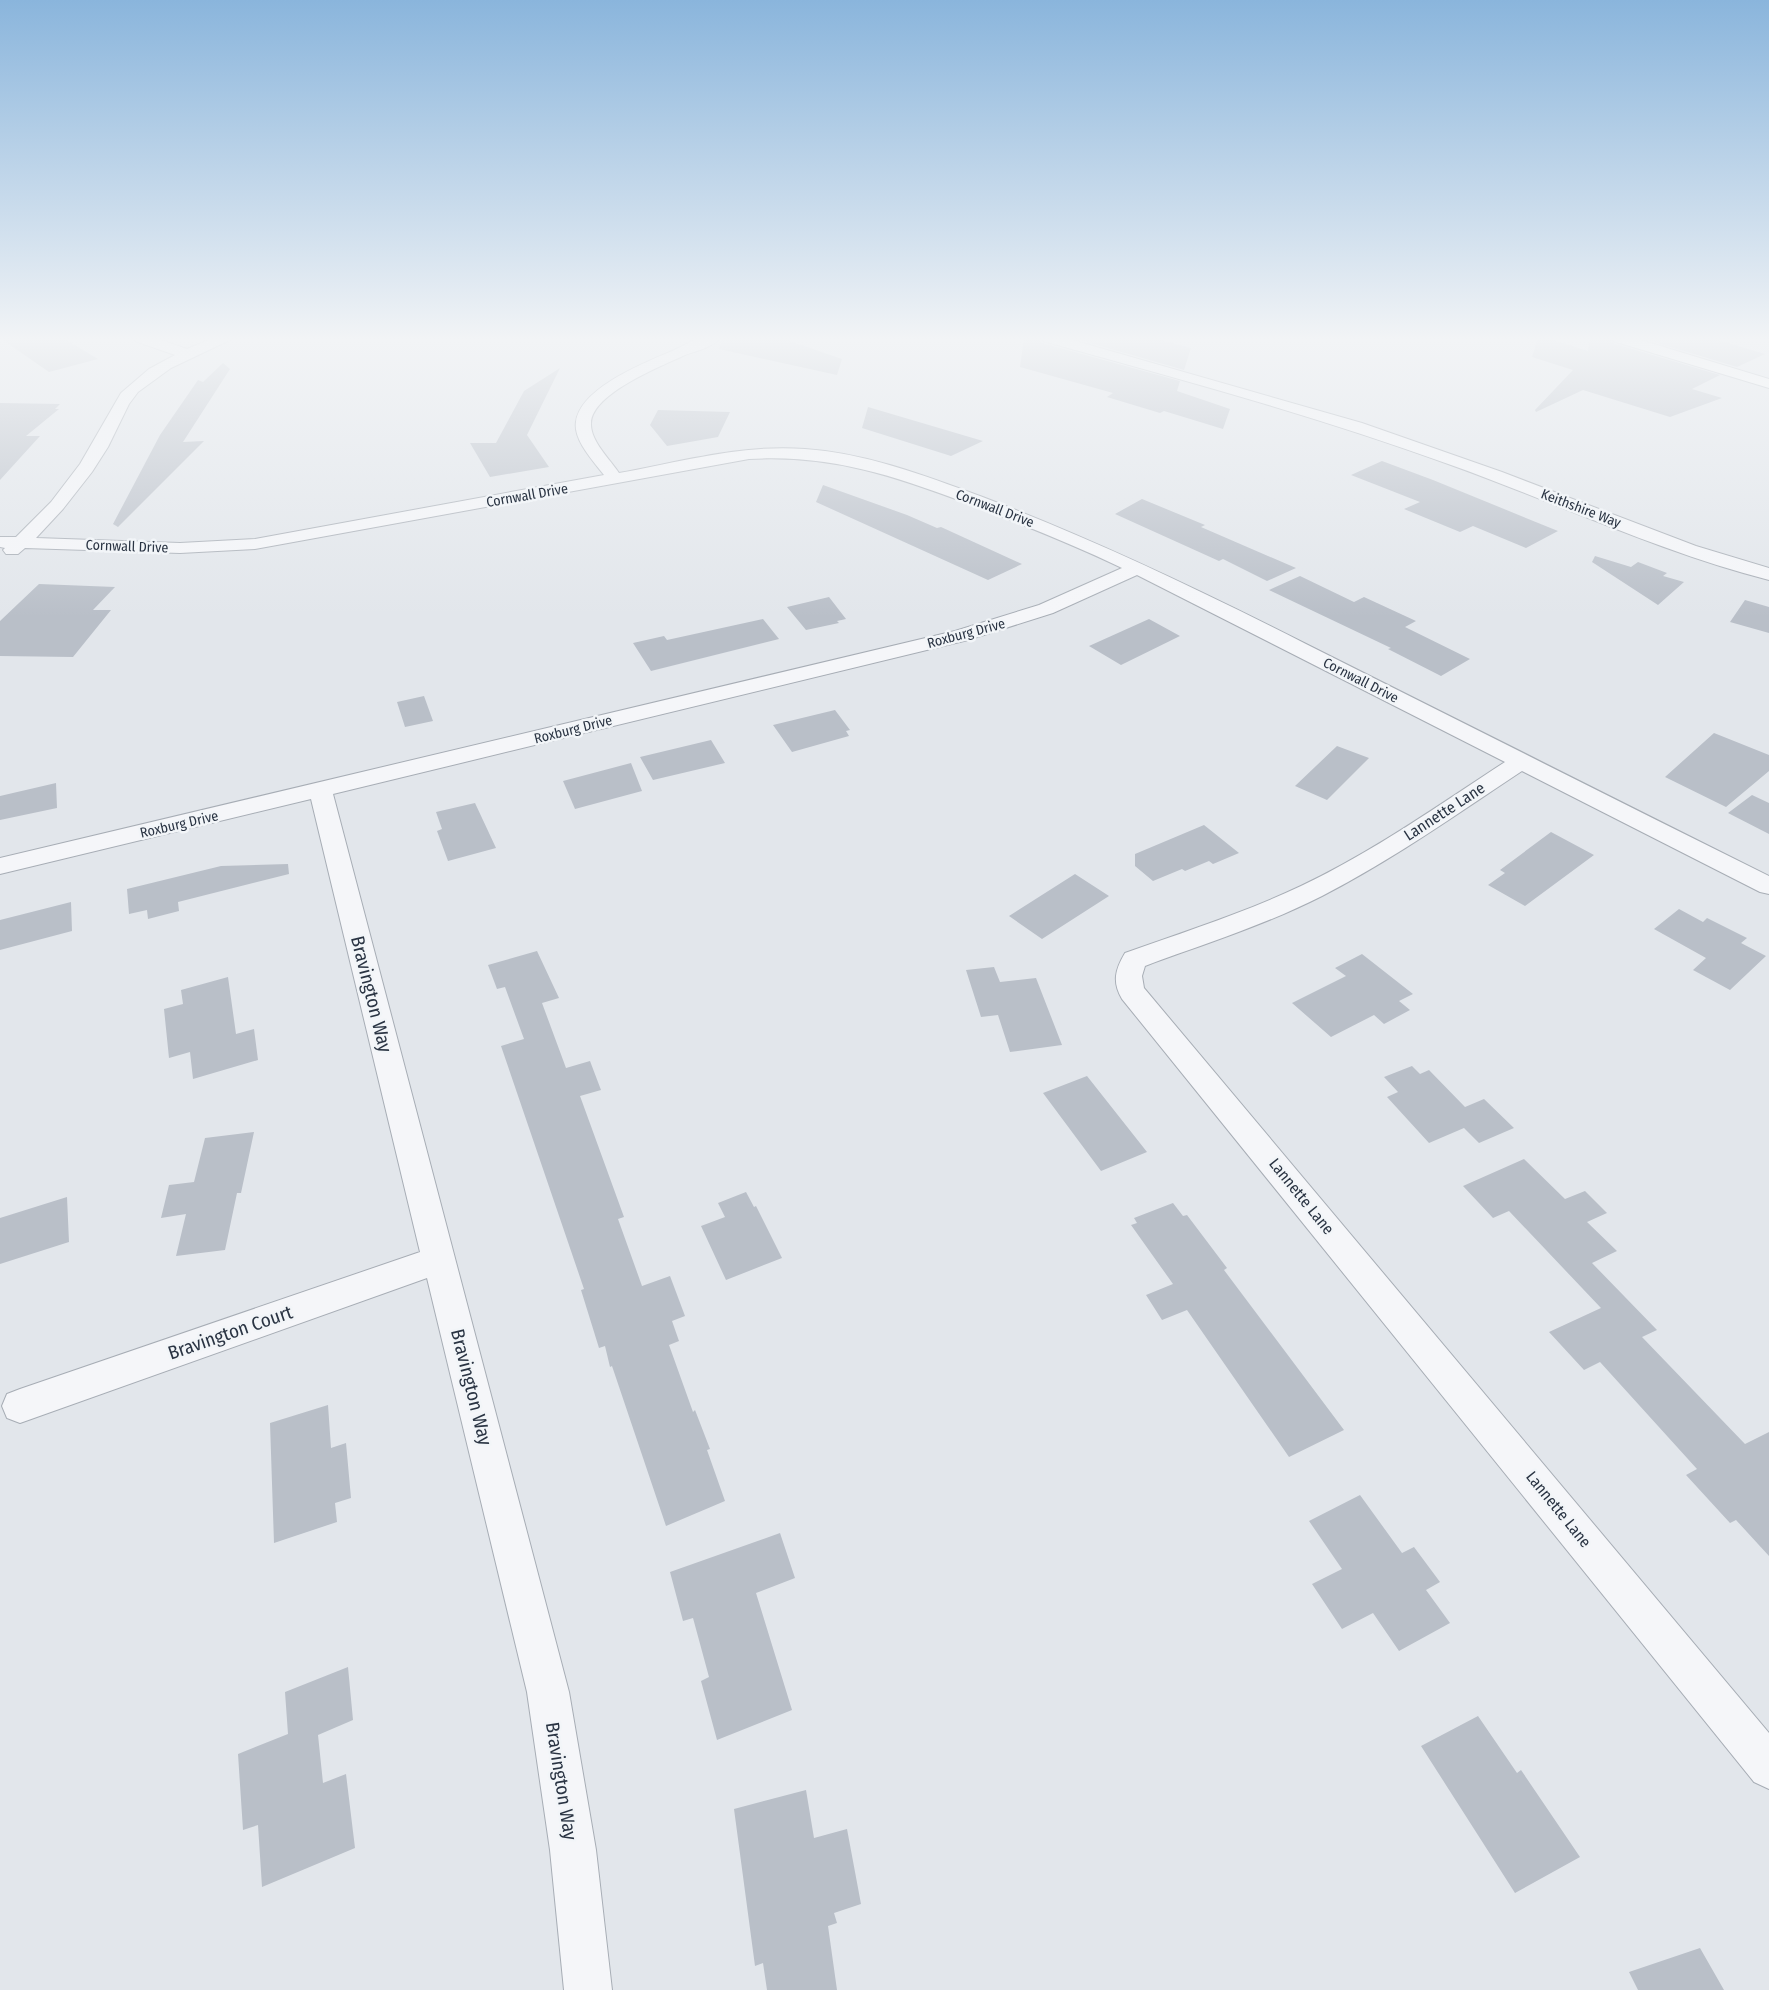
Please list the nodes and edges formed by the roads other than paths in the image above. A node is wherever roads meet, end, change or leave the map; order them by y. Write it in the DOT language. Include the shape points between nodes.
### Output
graph roads {
  1 [pos="108,431"];
  2 [pos="585,431"];
  3 [pos="1371,431"];
  4 [pos="616,479"];
  5 [pos="0,542"];
  6 [pos="20,544"];
  7 [pos="0,561"];
  8 [pos="1138,568"];
  9 [pos="1769,574"];
  10 [pos="1522,762"];
  11 [pos="320,790"];
  12 [pos="0,866"];
  13 [pos="1769,886"];
  14 [pos="440,1259"];
  15 [pos="20,1406"];
  16 [pos="1769,1767"];
  17 [pos="588,1990"];
  1 -- 6 [label="street" via="74,486"];
  2 -- 4 [label="street" via="587,439"];
  3 -- 9 [label="street, Keithshire Way" via="1717,559"];
  4 -- 6 [label="street, Cornwall Drive" via="255,544 180,548"];
  4 -- 8 [label="street, Cornwall Drive" via="749,454 830,454 873,465 989,505"];
  5 -- 6 [label="street, Cornwall Drive"];
  6 -- 7 [label="street"];
  8 -- 10 [label="street, Cornwall Drive"];
  8 -- 11 [label="street, Roxburg Drive" via="1046,609 961,636"];
  10 -- 13 [label="street, Cornwall Drive"];
  10 -- 16 [label="street, Lannette Lane" via="1357,867 1310,892 1134,960 1127,982"];
  11 -- 12 [label="street, Roxburg Drive"];
  11 -- 14 [label="street, Bravington Way"];
  14 -- 15 [label="street, Bravington Court"];
  14 -- 17 [label="street, Bravington Way" via="548,1692 573,1850"];
}
